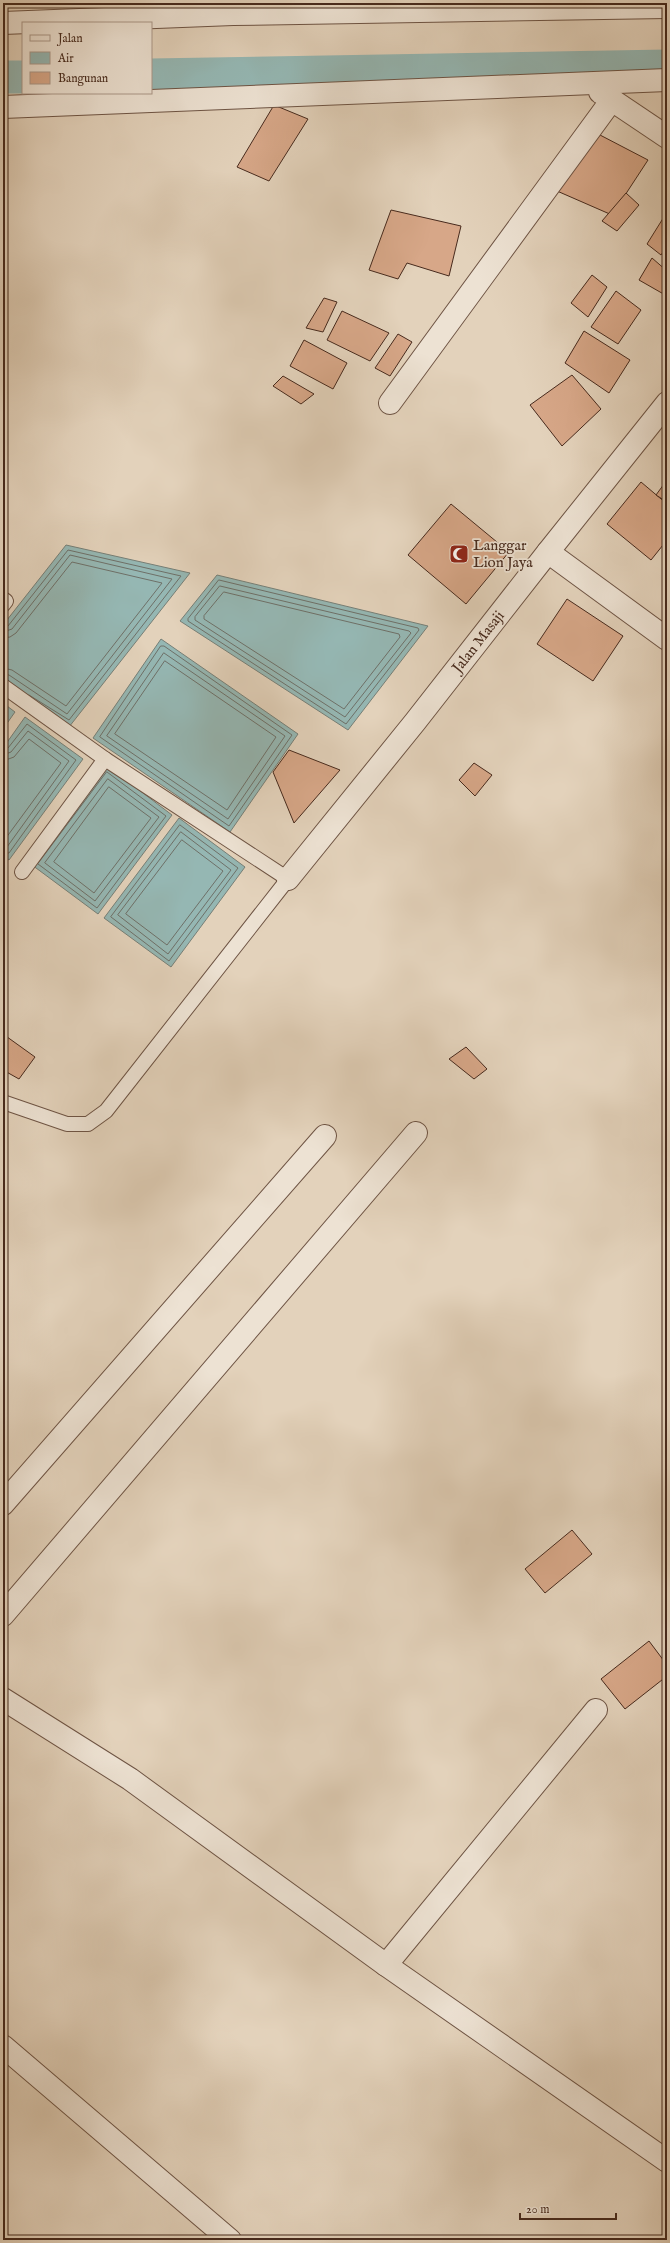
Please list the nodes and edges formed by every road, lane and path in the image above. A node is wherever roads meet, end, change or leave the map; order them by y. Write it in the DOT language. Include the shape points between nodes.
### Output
graph roads {
  1 [pos="667,7"];
  2 [pos="22,22"];
  3 [pos="29,22"];
  4 [pos="3,23"];
  5 [pos="667,80"];
  6 [pos="589,84"];
  7 [pos="611,101"];
  8 [pos="3,108"];
  9 [pos="667,137"];
  10 [pos="390,403"];
  11 [pos="667,403"];
  12 [pos="548,552"];
  13 [pos="3,599"];
  14 [pos="3,605"];
  15 [pos="667,639"];
  16 [pos="3,686"];
  17 [pos="105,759"];
  18 [pos="22,872"];
  19 [pos="288,879"];
  20 [pos="3,1102"];
  21 [pos="416,1133"];
  22 [pos="325,1136"];
  23 [pos="3,1504"];
  24 [pos="3,1615"];
  25 [pos="3,1698"];
  26 [pos="596,1710"];
  27 [pos="386,1965"];
  28 [pos="3,2046"];
  29 [pos="667,2161"];
  30 [pos="230,2240"];
  1 -- 3 [label="street" via="233,14"];
  2 -- 4 [label="street"];
  5 -- 6 [label="street"];
  6 -- 7 [label="street"];
  6 -- 8 [label="street"];
  7 -- 9 [label="street"];
  7 -- 10 [label="street"];
  11 -- 12 [label="street, Jalan Masaji"];
  12 -- 15 [label="street"];
  12 -- 19 [label="street, Jalan Masaji"];
  13 -- 14 [label="lane" via="6,601"];
  16 -- 17 [label="lane"];
  17 -- 18 [label="lane"];
  17 -- 19 [label="lane"];
  19 -- 20 [label="lane" via="106,1111 88,1124 67,1124"];
  21 -- 24 [label="street"];
  22 -- 23 [label="street"];
  25 -- 27 [label="street" via="130,1779"];
  26 -- 27 [label="street"];
  27 -- 29 [label="street"];
  28 -- 30 [label="street"];
}
